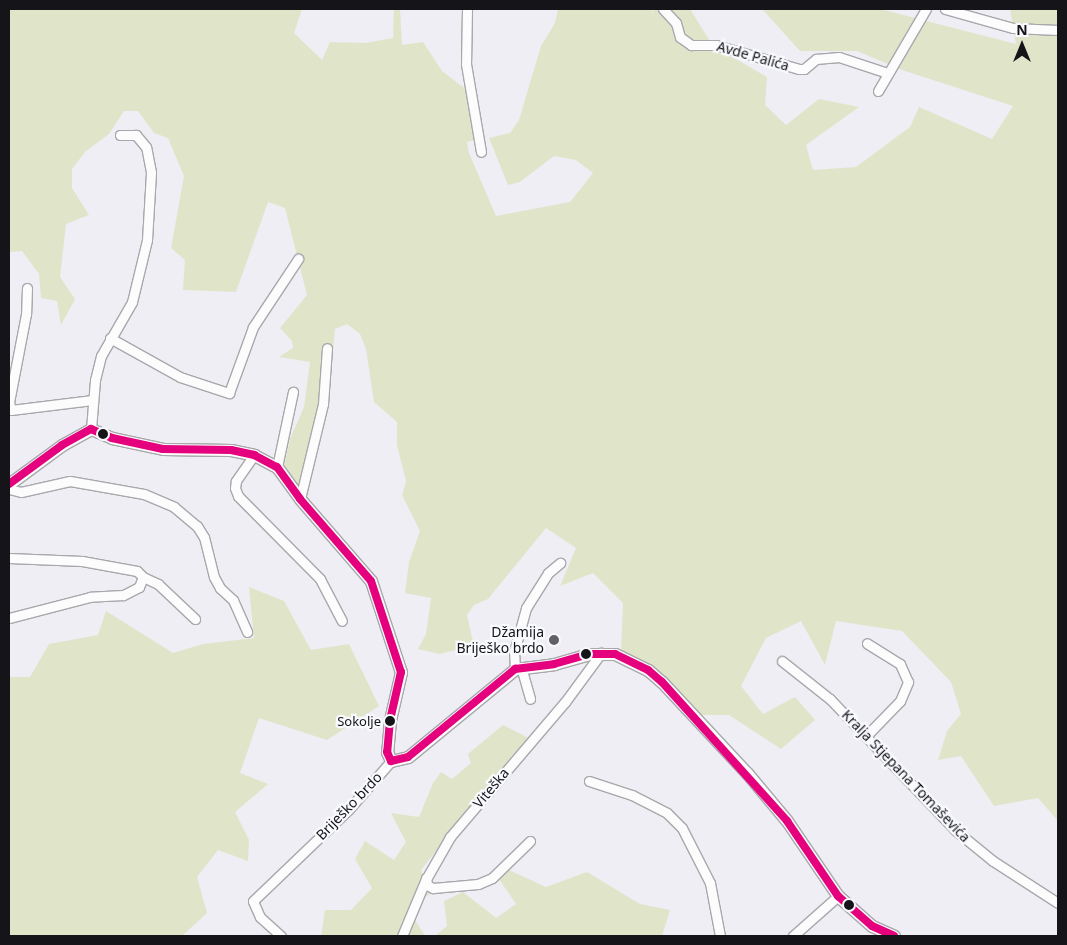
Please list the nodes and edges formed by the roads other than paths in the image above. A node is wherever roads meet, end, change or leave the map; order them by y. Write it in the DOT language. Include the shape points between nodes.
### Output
graph roads {
  1 [pos="467,9"];
  2 [pos="663,9"];
  3 [pos="926,9"];
  4 [pos="945,9"];
  5 [pos="1058,30"];
  6 [pos="887,73"];
  7 [pos="878,91"];
  8 [pos="120,135"];
  9 [pos="481,152"];
  10 [pos="298,260"];
  11 [pos="27,288"];
  12 [pos="110,338"];
  13 [pos="327,348"];
  14 [pos="293,392"];
  15 [pos="92,400"];
  16 [pos="91,429"];
  17 [pos="254,456"];
  18 [pos="277,467"];
  19 [pos="9,484"];
  20 [pos="9,489"];
  21 [pos="300,500"];
  22 [pos="9,558"];
  23 [pos="560,563"];
  24 [pos="143,577"];
  25 [pos="9,618"];
  26 [pos="195,619"];
  27 [pos="342,620"];
  28 [pos="247,632"];
  29 [pos="867,643"];
  30 [pos="601,653"];
  31 [pos="782,661"];
  32 [pos="518,668"];
  33 [pos="530,699"];
  34 [pos="866,736"];
  35 [pos="391,761"];
  36 [pos="589,782"];
  37 [pos="530,841"];
  38 [pos="426,878"];
  39 [pos="838,896"];
  40 [pos="1058,903"];
  41 [pos="281,936"];
  42 [pos="402,936"];
  43 [pos="720,936"];
  44 [pos="793,936"];
  45 [pos="894,936"];
  1 -- 9 [label="street" via="466,64"];
  2 -- 6 [label="street, Avde Palića" via="676,23 680,38 690,44 716,44 799,69 804,69 816,59 839,57"];
  3 -- 6 [label="street"];
  4 -- 5 [label="street" via="1013,28"];
  6 -- 7 [label="street"];
  8 -- 12 [label="street" via="136,135 146,147 151,172 147,240 132,302"];
  10 -- 12 [label="street" via="253,327 229,393 180,377"];
  11 -- 15 [label="street" via="11,410"];
  12 -- 15 [label="street" via="101,356"];
  13 -- 21 [label="street" via="323,404"];
  14 -- 18 [label="street"];
  15 -- 16 [label="street"];
  16 -- 17 [label="street" via="112,438 163,449 230,450"];
  16 -- 19 [label="street" via="62,445"];
  17 -- 18 [label="street"];
  17 -- 27 [label="street" via="236,481 238,496 320,580"];
  18 -- 21 [label="street"];
  20 -- 28 [label="street" via="21,492 70,481 144,494 174,507 197,526 204,537 212,571 220,588 233,600"];
  21 -- 35 [label="street" via="371,580 395,647 401,672 390,720 387,752"];
  22 -- 24 [label="street" via="82,561 137,571"];
  23 -- 32 [label="street" via="548,573 526,608 514,652"];
  24 -- 25 [label="street" via="139,587 123,595 90,596"];
  24 -- 26 [label="street" via="158,584"];
  29 -- 34 [label="street" via="900,664 908,682 900,701"];
  30 -- 32 [label="street"];
  30 -- 38 [label="street, Viteška" via="559,709 450,837"];
  30 -- 39 [label="street" via="633,661 662,682 741,766 787,821"];
  31 -- 34 [label="street, Kralja Stjepana Tomaševića" via="830,699"];
  32 -- 33 [label="street"];
  32 -- 35 [label="street, Briješko brdo" via="408,757"];
  34 -- 40 [label="street, Kralja Stjepana Tomaševića" via="956,830 993,861"];
  35 -- 41 [label="street, Briješko brdo" via="349,809 253,901 260,917"];
  36 -- 43 [label="street" via="632,795 667,813 682,828 710,883"];
  37 -- 38 [label="street" via="492,878 478,884 433,888 427,885"];
  38 -- 42 [label="street, Viteška"];
  39 -- 44 [label="street"];
  39 -- 45 [label="street" via="872,926"];
}
